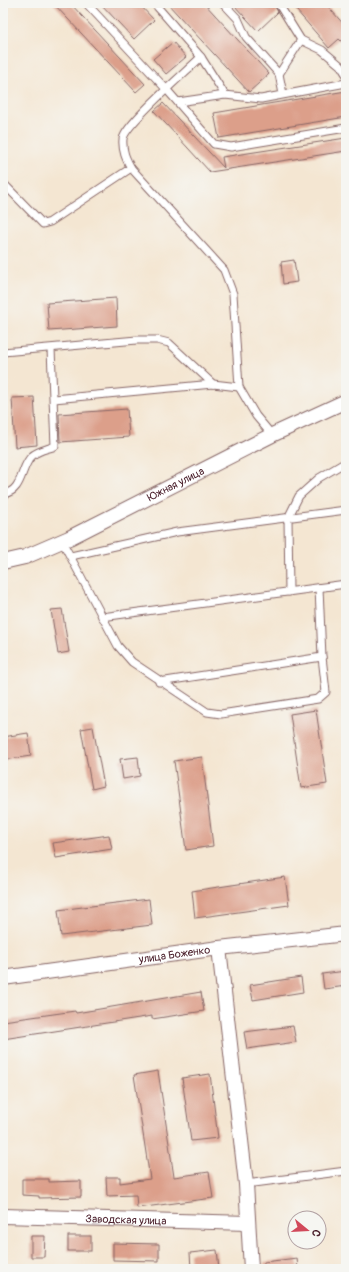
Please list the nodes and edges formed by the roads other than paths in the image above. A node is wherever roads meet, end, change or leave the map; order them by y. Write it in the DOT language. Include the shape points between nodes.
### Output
graph roads {
  1 [pos="86,3"];
  2 [pos="154,3"];
  3 [pos="223,3"];
  4 [pos="278,3"];
  5 [pos="301,40"];
  6 [pos="201,57"];
  7 [pos="279,74"];
  8 [pos="346,74"];
  9 [pos="346,83"];
  10 [pos="167,90"];
  11 [pos="284,94"];
  12 [pos="225,95"];
  13 [pos="178,102"];
  14 [pos="346,128"];
  15 [pos="131,168"];
  16 [pos="3,182"];
  17 [pos="51,349"];
  18 [pos="3,352"];
  19 [pos="213,384"];
  20 [pos="240,387"];
  21 [pos="54,399"];
  22 [pos="346,401"];
  23 [pos="272,435"];
  24 [pos="346,462"];
  25 [pos="3,494"];
  26 [pos="346,510"];
  27 [pos="288,518"];
  28 [pos="62,541"];
  29 [pos="70,556"];
  30 [pos="3,562"];
  31 [pos="346,584"];
  32 [pos="319,588"];
  33 [pos="289,592"];
  34 [pos="102,616"];
  35 [pos="322,657"];
  36 [pos="159,682"];
  37 [pos="346,934"];
  38 [pos="219,948"];
  39 [pos="3,978"];
  40 [pos="346,1171"];
  41 [pos="246,1184"];
  42 [pos="3,1216"];
  43 [pos="248,1223"];
  44 [pos="251,1269"];
  1 -- 10 [label="lane"];
  2 -- 6 [label="lane"];
  3 -- 7 [label="lane" via="238,18 246,37"];
  4 -- 5 [label="lane"];
  5 -- 7 [label="lane"];
  5 -- 8 [label="lane" via="322,50 341,66"];
  6 -- 10 [label="lane"];
  6 -- 12 [label="lane"];
  7 -- 11 [label="lane"];
  9 -- 11 [label="lane"];
  10 -- 13 [label="lane"];
  10 -- 15 [label="lane" via="136,120 123,138 123,152"];
  11 -- 12 [label="lane" via="261,99"];
  12 -- 13 [label="lane"];
  13 -- 14 [label="lane" via="214,144 231,147"];
  15 -- 16 [label="lane" via="50,222 43,224"];
  15 -- 20 [label="lane" via="224,270 233,294"];
  17 -- 18 [label="lane"];
  17 -- 19 [label="lane" via="157,340 169,343"];
  17 -- 21 [label="lane"];
  19 -- 20 [label="lane"];
  19 -- 21 [label="lane"];
  20 -- 23 [label="lane" via="256,416"];
  21 -- 25 [label="lane" via="55,446 30,457 14,490"];
  22 -- 23 [label="street, Южная улица"];
  23 -- 28 [label="street, Южная улица"];
  24 -- 27 [label="lane" via="319,478 299,496"];
  26 -- 27 [label="lane"];
  27 -- 29 [label="lane" via="177,532"];
  27 -- 33 [label="lane"];
  28 -- 29 [label="lane"];
  28 -- 30 [label="street, Южная улица" via="25,557"];
  29 -- 34 [label="lane"];
  31 -- 32 [label="lane"];
  32 -- 33 [label="lane"];
  32 -- 35 [label="lane"];
  33 -- 34 [label="lane"];
  34 -- 36 [label="lane" via="118,646 132,662"];
  35 -- 36 [label="lane"];
  35 -- 36 [label="lane" via="326,692 318,699 221,714 207,712"];
  37 -- 38 [label="street, улица Боженко"];
  38 -- 39 [label="street, улица Боженко"];
  38 -- 41 [label="street"];
  40 -- 41 [label="lane"];
  41 -- 43 [label="street"];
  42 -- 43 [label="street, Заводская улица"];
  43 -- 44 [label="street"];
}
